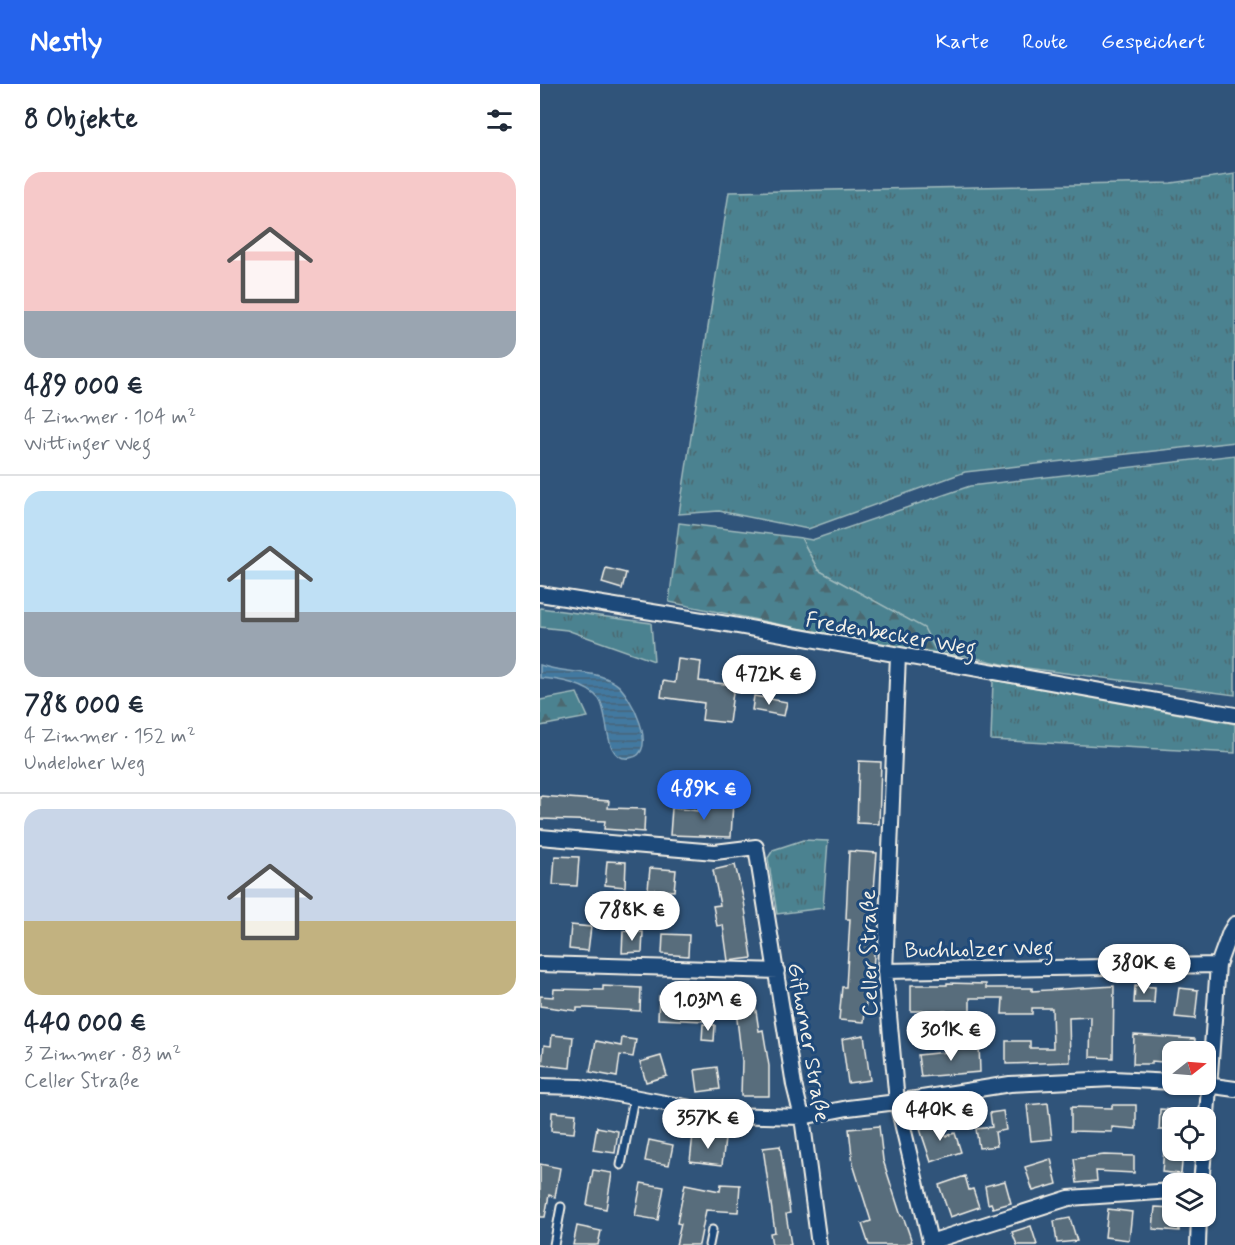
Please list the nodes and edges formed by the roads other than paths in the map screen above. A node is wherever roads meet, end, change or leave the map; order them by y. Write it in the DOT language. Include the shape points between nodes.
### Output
graph roads {
  1 [pos="540,594"];
  2 [pos="898,656"];
  3 [pos="1235,715"];
  4 [pos="540,837"];
  5 [pos="1235,924"];
  6 [pos="540,964"];
  7 [pos="1218,965"];
  8 [pos="777,971"];
  9 [pos="885,971"];
  10 [pos="1210,1041"];
  11 [pos="1162,1081"];
  12 [pos="540,1086"];
  13 [pos="1216,1086"];
  14 [pos="1235,1089"];
  15 [pos="634,1098"];
  16 [pos="897,1102"];
  17 [pos="802,1117"];
  18 [pos="621,1165"];
  19 [pos="1162,1192"];
  20 [pos="561,1207"];
  21 [pos="1199,1227"];
  22 [pos="712,1230"];
  23 [pos="931,1244"];
  24 [pos="554,1245"];
  25 [pos="709,1245"];
  26 [pos="819,1245"];
  27 [pos="1198,1245"];
  1 -- 2 [label="street, Fredenbecker Weg"];
  2 -- 3 [label="street, Fredenbecker Weg"];
  2 -- 9 [label="street, Celler Straße"];
  4 -- 8 [label="street, Gifhorner Straße" via="715,852 756,847"];
  5 -- 7 [label="street"];
  6 -- 8 [label="street"];
  7 -- 9 [label="street, Buchholzer Weg"];
  7 -- 10 [label="street"];
  8 -- 17 [label="street, Gifhorner Straße"];
  9 -- 16 [label="street, Celler Straße"];
  11 -- 16 [label="street" via="1113,1079 1010,1084"];
  12 -- 15 [label="street" via="580,1087"];
  13 -- 14 [label="street"];
  15 -- 17 [label="street" via="728,1115"];
  15 -- 18 [label="lane"];
  16 -- 17 [label="street"];
  16 -- 23 [label="street, Celler Straße"];
  17 -- 26 [label="street, Gifhorner Straße"];
  19 -- 23 [label="street" via="1069,1197"];
  20 -- 24 [label="lane"];
  21 -- 27 [label="street"];
  22 -- 25 [label="lane"];
}
